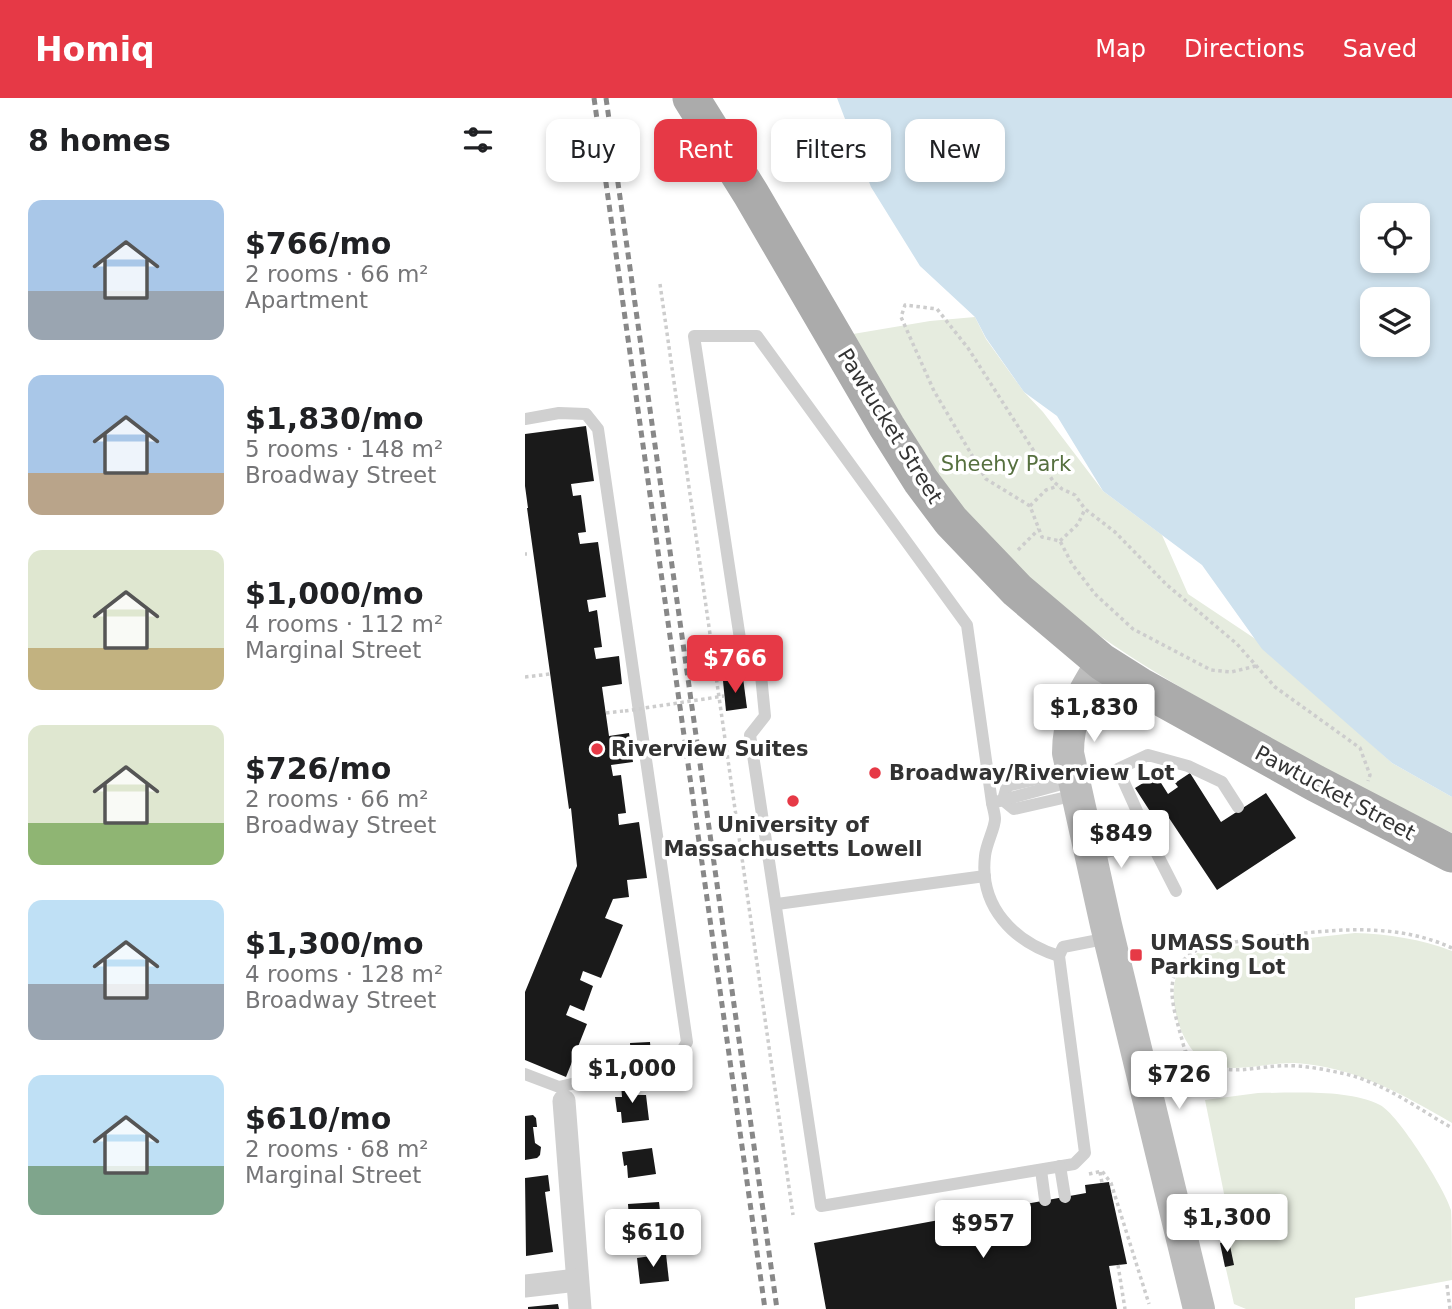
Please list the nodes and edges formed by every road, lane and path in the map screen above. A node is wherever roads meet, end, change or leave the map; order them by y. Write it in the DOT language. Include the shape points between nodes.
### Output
graph roads {
  1 [pos="691,98"];
  2 [pos="660,284"];
  3 [pos="525,419"];
  4 [pos="1058,486"];
  5 [pos="1030,506"];
  6 [pos="1085,509"];
  7 [pos="1060,541"];
  8 [pos="1102,662"];
  9 [pos="1257,666"];
  10 [pos="550,674"];
  11 [pos="525,677"];
  12 [pos="721,696"];
  13 [pos="606,713"];
  14 [pos="1073,782"];
  15 [pos="998,802"];
  16 [pos="1357,805"];
  17 [pos="1238,807"];
  18 [pos="1150,840"];
  19 [pos="1452,855"];
  20 [pos="1091,856"];
  21 [pos="985,876"];
  22 [pos="1176,891"];
  23 [pos="777,904"];
  24 [pos="1109,938"];
  25 [pos="1452,948"];
  26 [pos="1059,956"];
  27 [pos="525,1074"];
  28 [pos="564,1101"];
  29 [pos="1452,1128"];
  30 [pos="1061,1166"];
  31 [pos="1041,1170"];
  32 [pos="1100,1172"];
  33 [pos="1082,1178"];
  34 [pos="1102,1183"];
  35 [pos="1065,1197"];
  36 [pos="1045,1200"];
  37 [pos="793,1215"];
  38 [pos="1118,1265"];
  39 [pos="577,1280"];
  40 [pos="1447,1285"];
  41 [pos="525,1286"];
  42 [pos="1149,1304"];
  43 [pos="580,1309"];
  44 [pos="1125,1309"];
  45 [pos="1199,1309"];
  46 [pos="1450,1309"];
  1 -- 8 [label="main road, Pawtucket Street" via="921,481 1017,590"];
  2 -- 12 [label="path"];
  3 -- 27 [label="lane" via="586,414 598,429 687,1042 677,1059 559,1087"];
  4 -- 5 [label="path" via="1046,490"];
  4 -- 5 [label="path" via="968,348 937,309 905,305 901,317 934,391 986,479"];
  4 -- 6 [label="path" via="1075,495"];
  5 -- 7 [label="path" via="1042,537"];
  6 -- 7 [label="path" via="1078,524"];
  6 -- 9 [label="path" via="1115,531"];
  7 -- 9 [label="path" via="1095,594 1133,629 1211,670 1231,672"];
  8 -- 14 [label="main road" via="1071,721 1068,753"];
  8 -- 16 [label="main road, Pawtucket Street" via="1173,706"];
  9 -- 16 [label="path" via="1275,687 1360,748 1370,775"];
  10 -- 11 [label="path"];
  12 -- 13 [label="path, bridge"];
  12 -- 37 [label="path"];
  14 -- 15 [label="lane" via="1014,809"];
  14 -- 15 [label="lane" via="1007,786"];
  14 -- 20 [label="main road"];
  15 -- 21 [label="lane"];
  15 -- 23 [label="lane" via="967,625 757,335 694,336 742,652 760,665 765,716 750,735"];
  16 -- 19 [label="main road, Pawtucket Street"];
  17 -- 18 [label="lane" via="1222,782 1148,755 1118,769"];
  18 -- 20 [label="lane"];
  18 -- 22 [label="lane"];
  20 -- 24 [label="main road"];
  21 -- 23 [label="lane"];
  21 -- 26 [label="lane" via="993,903 1015,934 1039,950"];
  23 -- 31 [label="lane" via="821,1206"];
  24 -- 26 [label="lane" via="1063,947"];
  24 -- 45 [label="main road"];
  25 -- 29 [label="path" via="1367,930 1207,945 1189,953 1175,970 1170,993 1185,1051 1207,1065 1233,1070 1297,1066 1344,1073 1382,1087"];
  26 -- 30 [label="lane" via="1085,1153 1074,1164"];
  28 -- 39 [label="street"];
  30 -- 31 [label="lane"];
  30 -- 35 [label="lane"];
  31 -- 36 [label="lane"];
  32 -- 33 [label="path"];
  32 -- 34 [label="path"];
  32 -- 42 [label="path" via="1111,1183"];
  38 -- 44 [label="path"];
  39 -- 41 [label="street"];
  39 -- 43 [label="street"];
  40 -- 46 [label="path"];
}
